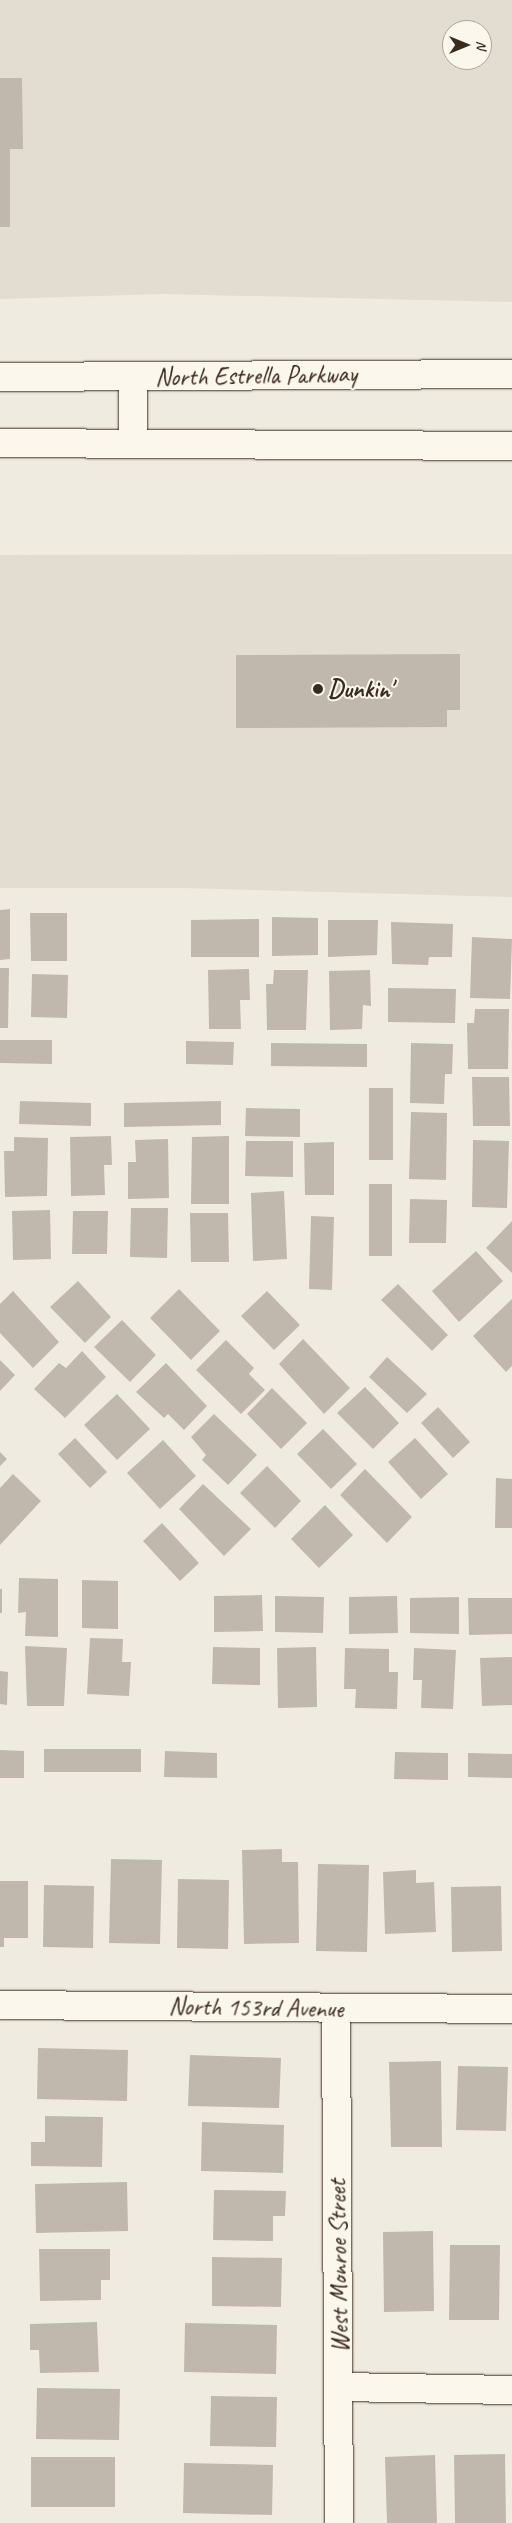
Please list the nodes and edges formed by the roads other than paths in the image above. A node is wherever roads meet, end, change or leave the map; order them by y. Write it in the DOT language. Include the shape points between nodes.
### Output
graph roads {
  1 [pos="512,374"];
  2 [pos="0,377"];
  3 [pos="133,377"];
  4 [pos="0,443"];
  5 [pos="133,444"];
  6 [pos="512,446"];
  7 [pos="0,2005"];
  8 [pos="336,2008"];
  9 [pos="512,2009"];
  10 [pos="340,2387"];
  11 [pos="512,2390"];
  12 [pos="339,2523"];
  1 -- 3 [label="street, North Estrella Parkway"];
  2 -- 3 [label="street, North Estrella Parkway"];
  3 -- 5 [label="street"];
  4 -- 5 [label="street"];
  5 -- 6 [label="street"];
  7 -- 8 [label="street, North 153rd Avenue"];
  8 -- 9 [label="street, North 153rd Avenue"];
  8 -- 10 [label="street, West Monroe Street"];
  10 -- 11 [label="street"];
  10 -- 12 [label="street, West Monroe Street"];
}
